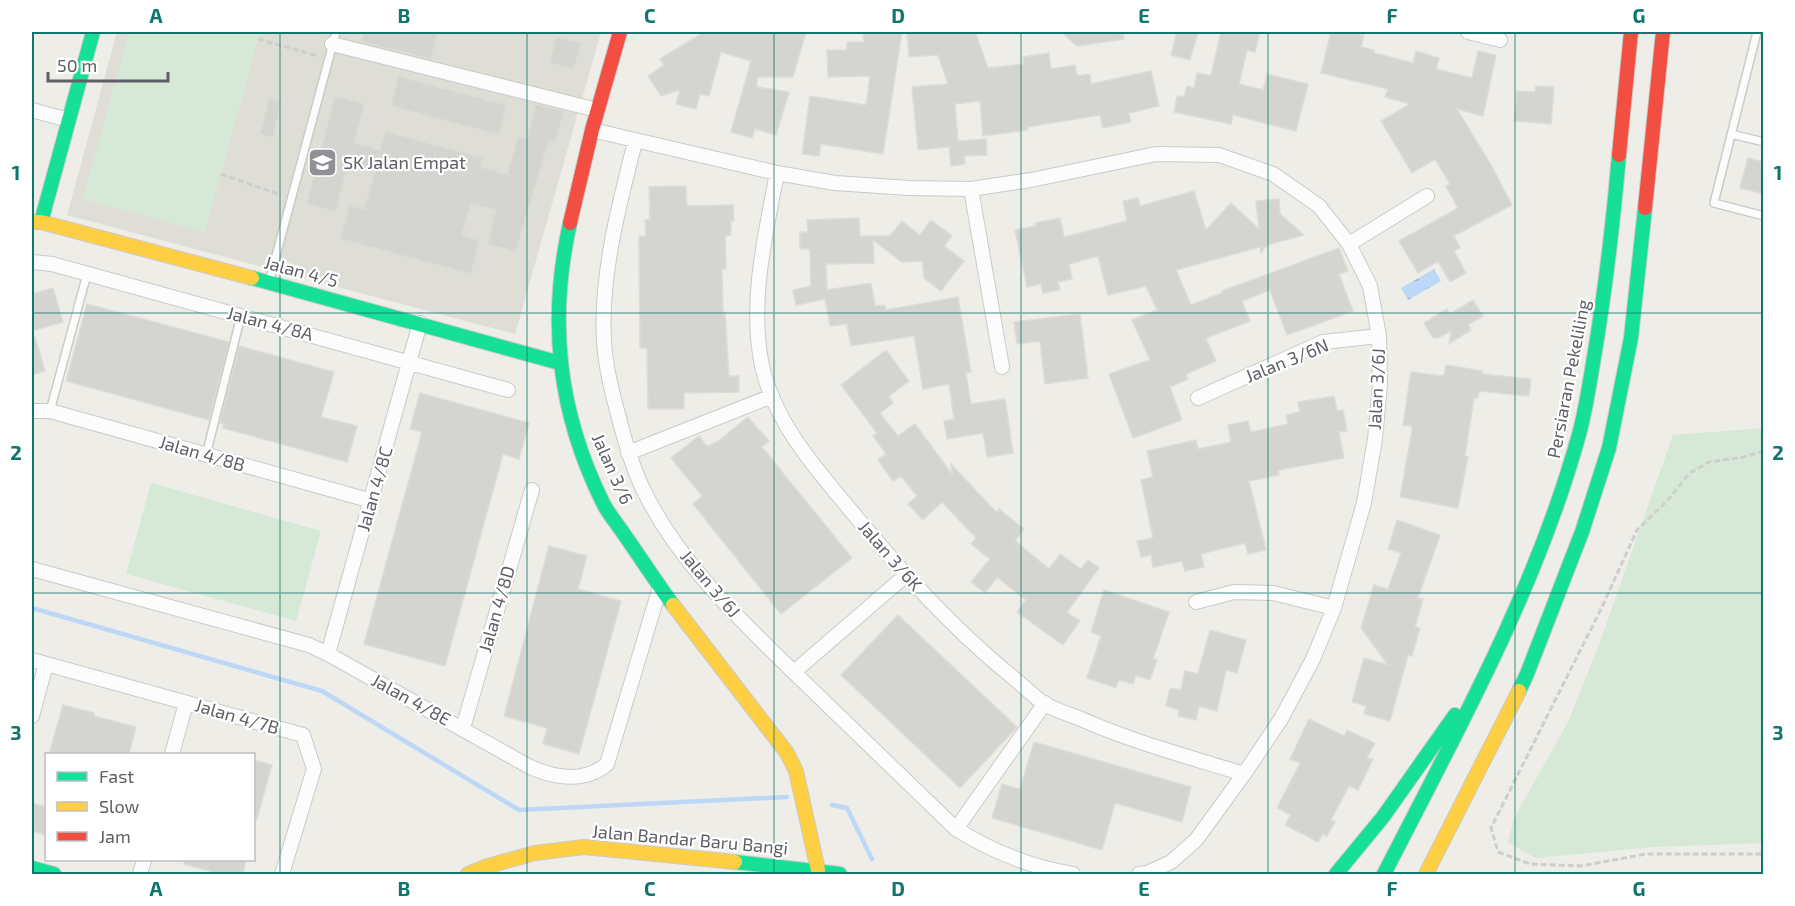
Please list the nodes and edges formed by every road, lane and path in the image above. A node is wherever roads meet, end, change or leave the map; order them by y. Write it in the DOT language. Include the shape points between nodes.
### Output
graph roads {
  1 [pos="93,32"];
  2 [pos="620,32"];
  3 [pos="1468,32"];
  4 [pos="1631,32"];
  5 [pos="1663,32"];
  6 [pos="1758,32"];
  7 [pos="334,38"];
  8 [pos="258,39"];
  9 [pos="1500,40"];
  10 [pos="1754,45"];
  11 [pos="1764,47"];
  12 [pos="328,58"];
  13 [pos="32,110"];
  14 [pos="597,110"];
  15 [pos="68,120"];
  16 [pos="592,130"];
  17 [pos="1731,134"];
  18 [pos="635,142"];
  19 [pos="1764,142"];
  20 [pos="777,173"];
  21 [pos="221,174"];
  22 [pos="971,189"];
  23 [pos="1427,196"];
  24 [pos="291,198"];
  25 [pos="1764,216"];
  26 [pos="36,222"];
  27 [pos="1349,244"];
  28 [pos="32,262"];
  29 [pos="87,274"];
  30 [pos="269,282"];
  31 [pos="241,316"];
  32 [pos="420,323"];
  33 [pos="1379,336"];
  34 [pos="410,362"];
  35 [pos="560,363"];
  36 [pos="1002,367"];
  37 [pos="508,390"];
  38 [pos="772,396"];
  39 [pos="1198,398"];
  40 [pos="32,411"];
  41 [pos="50,411"];
  42 [pos="1764,451"];
  43 [pos="628,453"];
  44 [pos="206,455"];
  45 [pos="532,490"];
  46 [pos="372,501"];
  47 [pos="32,569"];
  48 [pos="905,576"];
  49 [pos="660,587"];
  50 [pos="1196,602"];
  51 [pos="1334,608"];
  52 [pos="328,654"];
  53 [pos="32,660"];
  54 [pos="1491,662"];
  55 [pos="46,663"];
  56 [pos="794,672"];
  57 [pos="186,703"];
  58 [pos="1045,704"];
  59 [pos="32,716"];
  60 [pos="463,728"];
  61 [pos="172,753"];
  62 [pos="1244,774"];
  63 [pos="956,829"];
  64 [pos="1764,854"];
  65 [pos="32,868"];
  66 [pos="818,870"];
  67 [pos="54,874"];
  68 [pos="282,874"];
  69 [pos="468,874"];
  70 [pos="840,874"];
  71 [pos="1073,874"];
  72 [pos="1138,874"];
  73 [pos="1336,874"];
  74 [pos="1384,874"];
  75 [pos="1426,874"];
  1 -- 15 [label="street"];
  2 -- 14 [label="street, Jalan 3/6"];
  3 -- 9 [label="street"];
  4 -- 54 [label="street, Persiaran Pekeliling" via="1615,212 1600,328 1579,439 1550,529"];
  5 -- 75 [label="street" via="1631,338 1610,448 1527,674"];
  6 -- 10 [label="lane"];
  7 -- 12 [label="lane"];
  7 -- 14 [label="street"];
  8 -- 12 [label="path"];
  10 -- 11 [label="lane"];
  10 -- 17 [label="lane"];
  12 -- 24 [label="lane"];
  13 -- 15 [label="street"];
  14 -- 16 [label="street, Jalan 3/6"];
  15 -- 26 [label="street"];
  16 -- 18 [label="street, Jalan 3/6J"];
  16 -- 35 [label="street, Jalan 3/6" via="562,259 558,305"];
  17 -- 19 [label="lane"];
  17 -- 25 [label="lane" via="1714,203"];
  18 -- 20 [label="street, Jalan 3/6J"];
  18 -- 43 [label="street, Jalan 3/6J" via="615,219 606,283 604,341 609,382"];
  20 -- 22 [label="street, Jalan 3/6J" via="835,183"];
  20 -- 38 [label="street, Jalan 3/6K" via="758,300 758,340"];
  21 -- 24 [label="path"];
  22 -- 27 [label="street, Jalan 3/6J" via="1156,154 1219,155 1273,174 1320,206"];
  22 -- 36 [label="street"];
  23 -- 27 [label="street"];
  24 -- 30 [label="lane"];
  26 -- 30 [label="street, Jalan 4/5"];
  27 -- 33 [label="street, Jalan 3/6J" via="1370,286"];
  28 -- 29 [label="street, Jalan 4/8A"];
  29 -- 31 [label="street, Jalan 4/8A"];
  29 -- 41 [label="lane"];
  30 -- 32 [label="street, Jalan 4/5"];
  31 -- 34 [label="street, Jalan 4/8A"];
  31 -- 44 [label="lane"];
  32 -- 34 [label="street, Jalan 4/8C"];
  32 -- 35 [label="street, Jalan 4/5"];
  33 -- 39 [label="street, Jalan 3/6N" via="1323,342"];
  33 -- 51 [label="street, Jalan 3/6J" via="1375,439 1364,503"];
  34 -- 37 [label="street, Jalan 4/8A"];
  34 -- 46 [label="street, Jalan 4/8C"];
  35 -- 49 [label="street, Jalan 3/6" via="582,451 604,504"];
  38 -- 43 [label="street"];
  38 -- 48 [label="street, Jalan 3/6K" via="785,424 822,476"];
  40 -- 41 [label="street, Jalan 4/8B"];
  41 -- 44 [label="street, Jalan 4/8B"];
  42 -- 64 [label="path" via="1709,462 1690,473 1637,530 1491,828 1498,852 1530,864 1581,866 1646,854"];
  43 -- 56 [label="street, Jalan 3/6J" via="662,524 695,570"];
  44 -- 46 [label="street, Jalan 4/8B"];
  45 -- 60 [label="street, Jalan 4/8D"];
  46 -- 52 [label="street, Jalan 4/8C"];
  47 -- 52 [label="street, Jalan 4/8E" via="309,645"];
  48 -- 56 [label="street"];
  48 -- 58 [label="street, Jalan 3/6K" via="969,641"];
  49 -- 60 [label="street, Jalan 4/8E" via="611,753 598,772 562,777 545,774"];
  49 -- 66 [label="street, Jalan 3/6" via="787,753 796,771"];
  50 -- 51 [label="street" via="1234,592 1273,593"];
  51 -- 62 [label="street, Jalan 3/6J" via="1313,659 1281,719"];
  52 -- 60 [label="street, Jalan 4/8E"];
  53 -- 55 [label="street, Jalan 4/7B"];
  54 -- 73 [label="street" via="1383,817"];
  54 -- 74 [label="street, Persiaran Pekeliling"];
  55 -- 57 [label="street, Jalan 4/7B"];
  55 -- 59 [label="street"];
  56 -- 63 [label="street, Jalan 3/6J"];
  57 -- 61 [label="street"];
  57 -- 68 [label="street, Jalan 4/7B" via="303,735 314,769"];
  58 -- 62 [label="street, Jalan 3/6K" via="1101,728"];
  58 -- 63 [label="street"];
  62 -- 72 [label="street, Jalan 3/6J" via="1196,840 1171,862"];
  63 -- 71 [label="street, Jalan 3/6J" via="1011,858"];
  65 -- 67 [label="street"];
  66 -- 69 [label="street, Jalan Bandar Baru Bangi" via="584,847 535,853"];
  66 -- 70 [label="street, Jalan Bandar Baru Bangi"];
}
